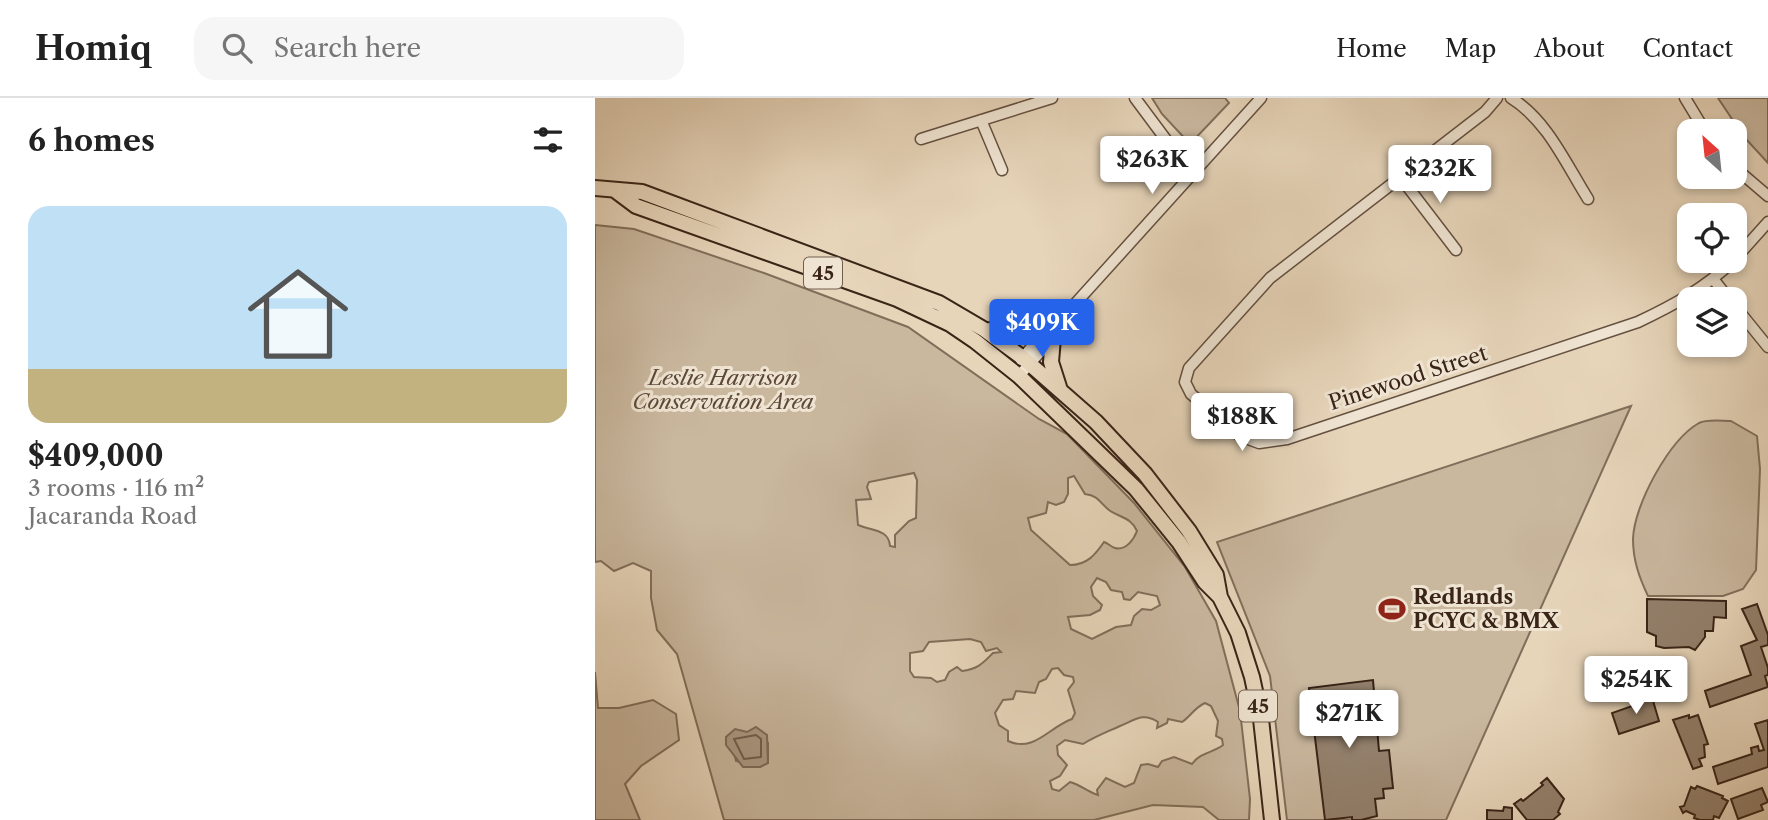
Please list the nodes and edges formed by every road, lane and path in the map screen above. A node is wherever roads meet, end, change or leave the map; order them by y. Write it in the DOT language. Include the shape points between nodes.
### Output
graph roads {
  1 [pos="1052,98"];
  2 [pos="1135,98"];
  3 [pos="1261,98"];
  4 [pos="1497,98"];
  5 [pos="1511,98"];
  6 [pos="1685,98"];
  7 [pos="1698,119"];
  8 [pos="981,120"];
  9 [pos="921,139"];
  10 [pos="1197,169"];
  11 [pos="1002,170"];
  12 [pos="1401,178"];
  13 [pos="1747,178"];
  14 [pos="595,188"];
  15 [pos="616,191"];
  16 [pos="1768,196"];
  17 [pos="1588,199"];
  18 [pos="1768,222"];
  19 [pos="1747,245"];
  20 [pos="1456,250"];
  21 [pos="1721,273"];
  22 [pos="1714,280"];
  23 [pos="1720,287"];
  24 [pos="1747,321"];
  25 [pos="985,330"];
  26 [pos="1051,332"];
  27 [pos="1768,347"];
  28 [pos="1027,361"];
  29 [pos="1015,374"];
  30 [pos="1060,389"];
  31 [pos="1220,597"];
  32 [pos="1272,820"];
  1 -- 8 [label="street"];
  2 -- 10 [label="street" via="1167,141"];
  3 -- 10 [label="street"];
  4 -- 12 [label="street, Pinewood Street"];
  5 -- 17 [label="street" via="1540,122"];
  6 -- 7 [label="street"];
  8 -- 9 [label="street"];
  8 -- 11 [label="street"];
  10 -- 26 [label="street" via="1065,315 1063,326"];
  12 -- 20 [label="street"];
  12 -- 22 [label="street, Pinewood Street" via="1270,278 1188,368 1185,382 1191,394 1240,436 1259,443 1287,439 1638,322"];
  13 -- 16 [label="street"];
  14 -- 15 [label="main road, 45"];
  15 -- 25 [label="main road, 45" via="642,192 915,292"];
  15 -- 29 [label="main road, 45" via="636,206 918,308 975,341"];
  18 -- 19 [label="street, Pinewood Street"];
  21 -- 22 [label="street, Pinewood Street"];
  22 -- 23 [label="street"];
  24 -- 27 [label="street"];
  25 -- 26 [label="main road"];
  25 -- 28 [label="main road, 45"];
  26 -- 28 [label="street"];
  26 -- 30 [label="main road" via="1051,362"];
  28 -- 29 [label="street"];
  28 -- 30 [label="main road, 45"];
  29 -- 31 [label="main road, 45" via="1136,489"];
  30 -- 31 [label="main road, 45" via="1124,452 1166,502 1216,575"];
  31 -- 32 [label="main road, 45" via="1252,677"];
}
